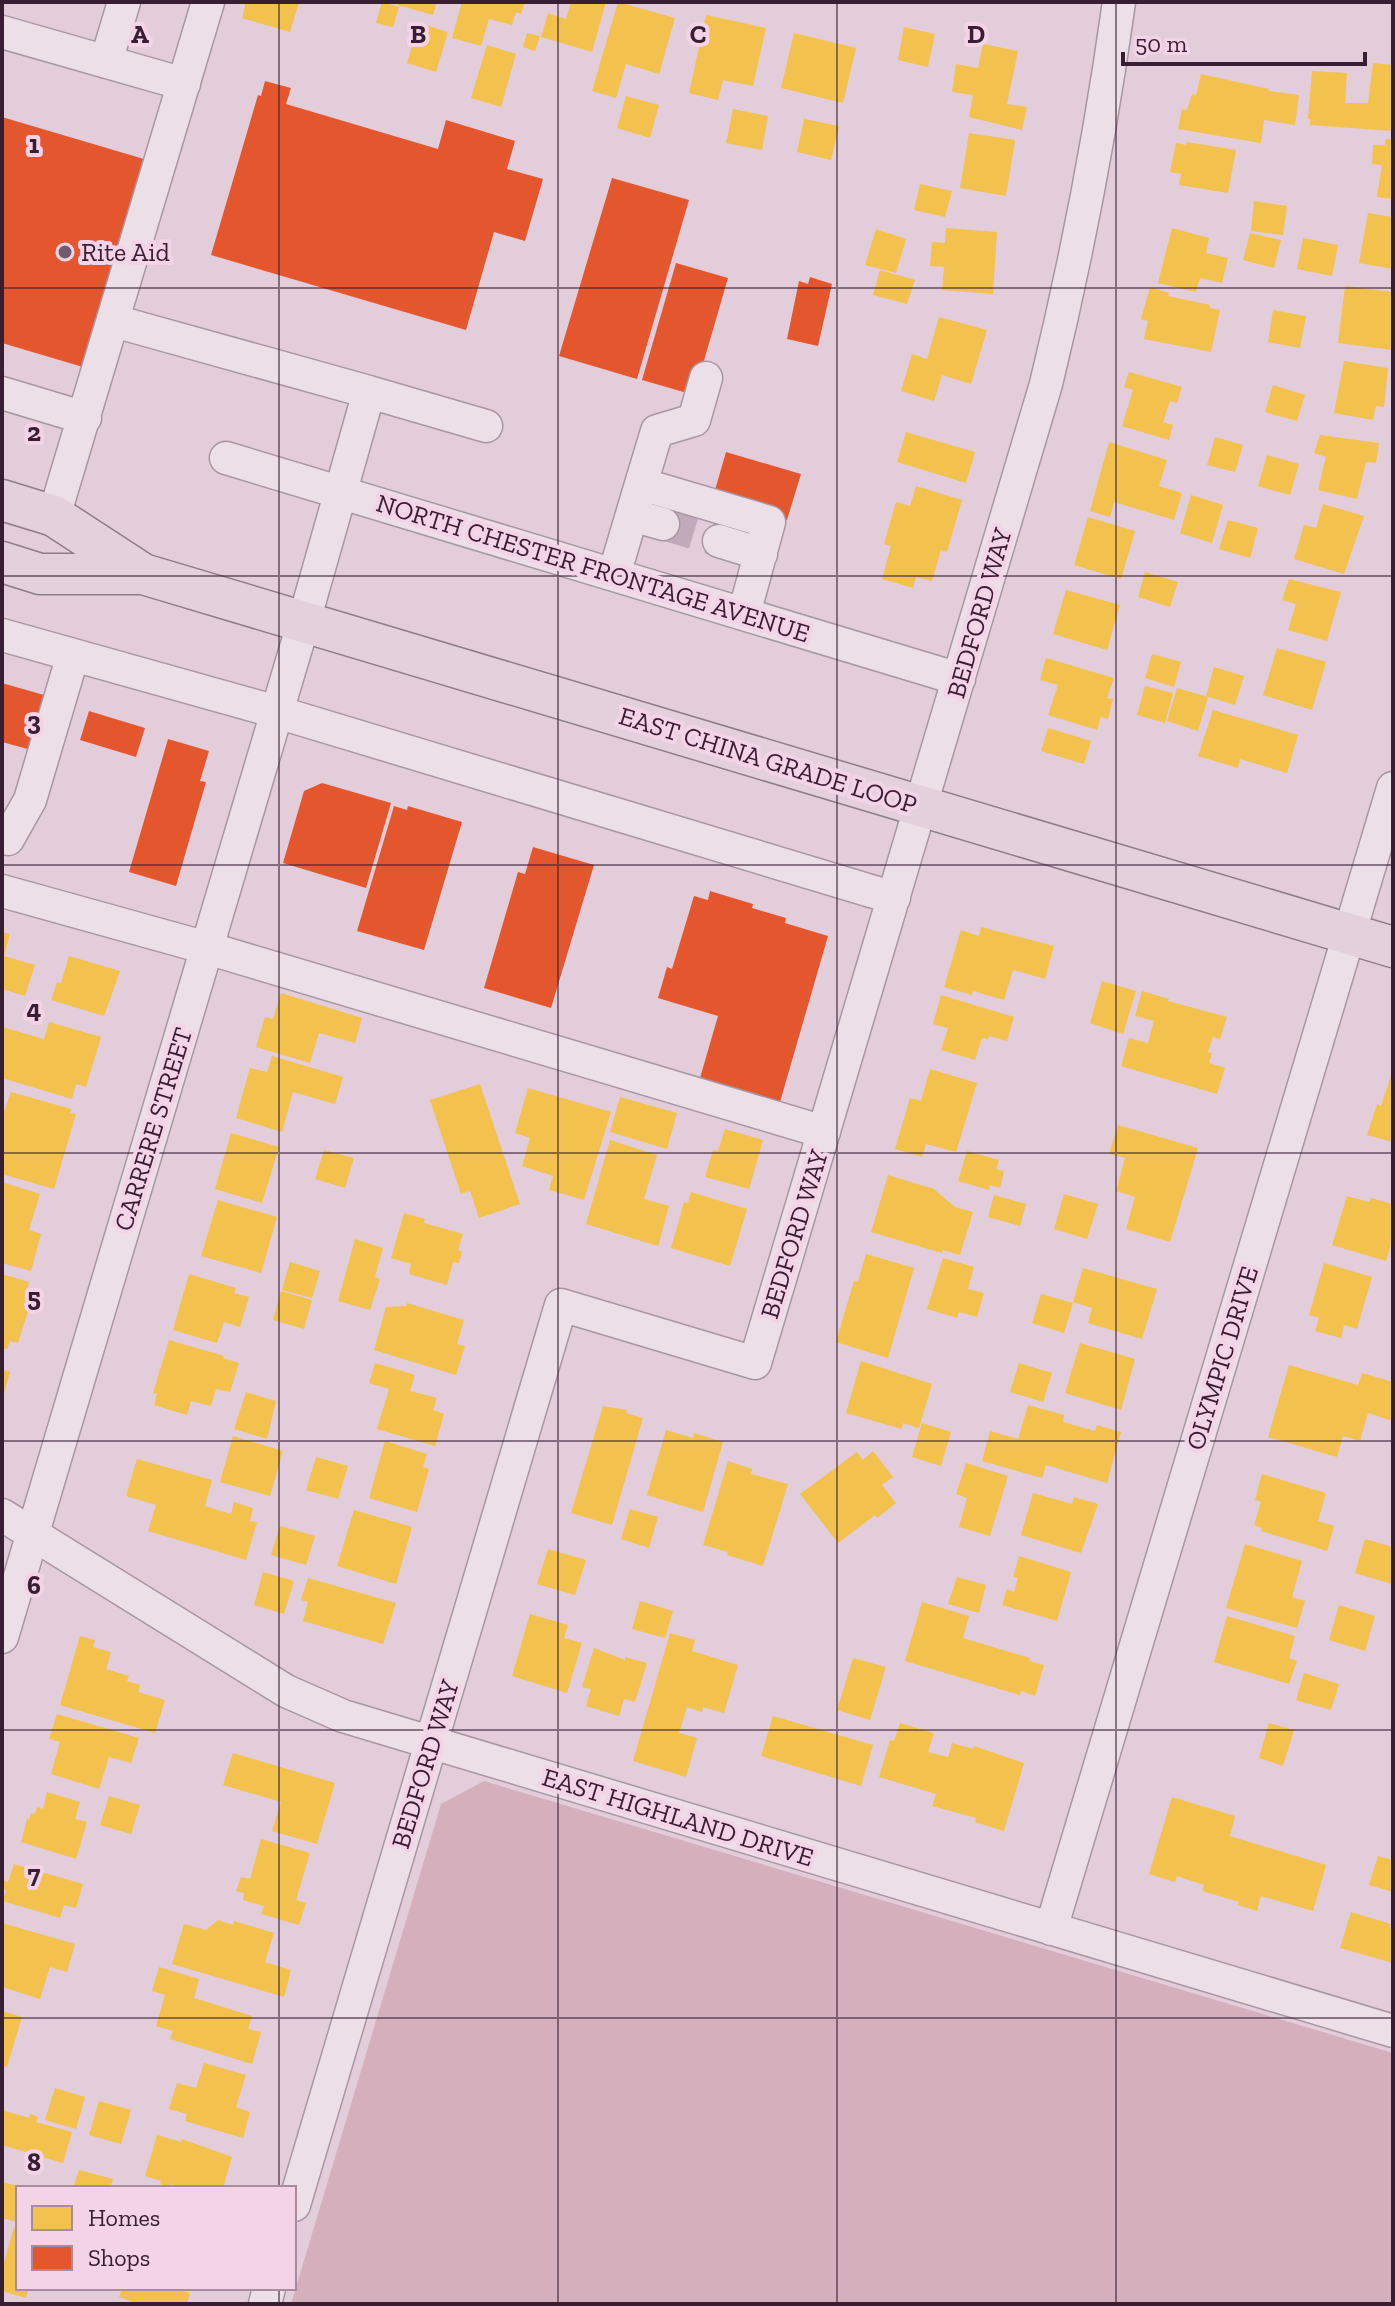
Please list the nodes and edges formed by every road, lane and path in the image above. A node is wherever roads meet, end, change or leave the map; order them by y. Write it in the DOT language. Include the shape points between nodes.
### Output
graph roads {
  1 [pos="124,2"];
  2 [pos="208,2"];
  3 [pos="1119,2"];
  4 [pos="2,32"];
  5 [pos="106,62"];
  6 [pos="184,84"];
  7 [pos="114,321"];
  8 [pos="706,378"];
  9 [pos="369,392"];
  10 [pos="2,393"];
  11 [pos="85,418"];
  12 [pos="486,426"];
  13 [pos="226,458"];
  14 [pos="641,484"];
  15 [pos="339,492"];
  16 [pos="2,500"];
  17 [pos="632,515"];
  18 [pos="54,516"];
  19 [pos="663,524"];
  20 [pos="719,541"];
  21 [pos="761,554"];
  22 [pos="2,562"];
  23 [pos="143,574"];
  24 [pos="614,575"];
  25 [pos="744,614"];
  26 [pos="304,621"];
  27 [pos="2,635"];
  28 [pos="73,655"];
  29 [pos="959,679"];
  30 [pos="277,712"];
  31 [pos="1393,788"];
  32 [pos="921,806"];
  33 [pos="5,836"];
  34 [pos="3,891"];
  35 [pos="894,898"];
  36 [pos="1349,934"];
  37 [pos="1393,947"];
  38 [pos="207,948"];
  39 [pos="824,1132"];
  40 [pos="2,1515"];
  41 [pos="33,1534"];
  42 [pos="2,1637"];
  43 [pos="431,1743"];
  44 [pos="1051,1929"];
  45 [pos="1393,2031"];
  46 [pos="296,2198"];
  1 -- 5 [label="street"];
  2 -- 6 [label="street"];
  3 -- 29 [label="street, BEDFORD WAY" via="1079,249 1046,384"];
  4 -- 5 [label="street"];
  5 -- 6 [label="street"];
  6 -- 7 [label="street"];
  7 -- 9 [label="street"];
  7 -- 11 [label="street"];
  8 -- 14 [label="street" via="694,420 657,431"];
  9 -- 12 [label="street"];
  9 -- 15 [label="street, CARRERE STREET"];
  10 -- 11 [label="street"];
  11 -- 18 [label="street"];
  13 -- 15 [label="street, NORTH CHESTER FRONTAGE AVENUE"];
  14 -- 17 [label="street"];
  14 -- 21 [label="street" via="769,522"];
  15 -- 24 [label="street, NORTH CHESTER FRONTAGE AVENUE"];
  15 -- 26 [label="street, CARRERE STREET"];
  16 -- 18 [label="main road, EAST CHINA GRADE LOOP"];
  17 -- 19 [label="street"];
  17 -- 24 [label="street"];
  18 -- 23 [label="main road, EAST CHINA GRADE LOOP"];
  20 -- 21 [label="street"];
  21 -- 25 [label="street"];
  22 -- 23 [label="main road, EAST CHINA GRADE LOOP" via="40,574"];
  23 -- 26 [label="main road, EAST CHINA GRADE LOOP"];
  24 -- 25 [label="street, NORTH CHESTER FRONTAGE AVENUE"];
  25 -- 29 [label="street, NORTH CHESTER FRONTAGE AVENUE"];
  26 -- 30 [label="street, CARRERE STREET"];
  26 -- 32 [label="main road, EAST CHINA GRADE LOOP"];
  27 -- 28 [label="street"];
  28 -- 30 [label="street"];
  28 -- 33 [label="street" via="30,800"];
  29 -- 32 [label="street, BEDFORD WAY"];
  30 -- 35 [label="street"];
  30 -- 38 [label="street, CARRERE STREET"];
  31 -- 36 [label="street, OLYMPIC DRIVE"];
  32 -- 35 [label="street, BEDFORD WAY"];
  32 -- 36 [label="main road, EAST CHINA GRADE LOOP"];
  33 -- 34 [label="street"];
  34 -- 38 [label="street"];
  35 -- 39 [label="street, BEDFORD WAY"];
  36 -- 37 [label="main road, EAST CHINA GRADE LOOP"];
  36 -- 44 [label="street, OLYMPIC DRIVE"];
  38 -- 39 [label="street"];
  38 -- 41 [label="street, CARRERE STREET"];
  39 -- 43 [label="street, BEDFORD WAY" via="755,1363 561,1305"];
  40 -- 41 [label="street, EAST HIGHLAND DRIVE"];
  41 -- 42 [label="street, CARRERE STREET"];
  41 -- 43 [label="street, EAST HIGHLAND DRIVE" via="286,1691 343,1716"];
  43 -- 44 [label="street, EAST HIGHLAND DRIVE"];
  43 -- 46 [label="street, BEDFORD WAY"];
  44 -- 45 [label="street, EAST HIGHLAND DRIVE"];
}
